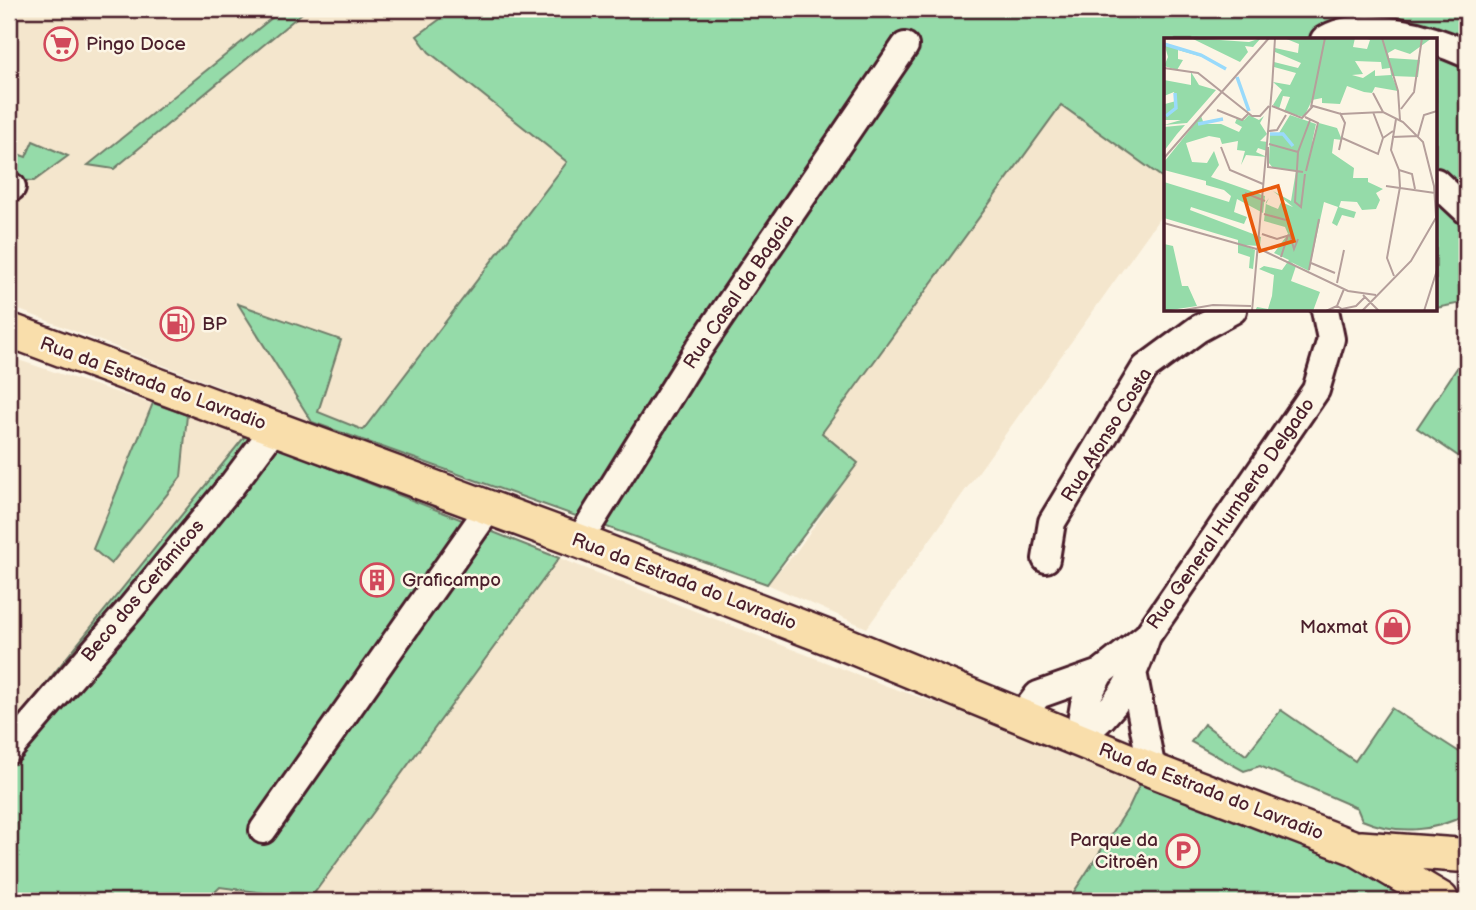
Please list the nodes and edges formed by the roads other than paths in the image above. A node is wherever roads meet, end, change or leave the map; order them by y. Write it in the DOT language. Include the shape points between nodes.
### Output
graph roads {
  1 [pos="1327,38"];
  2 [pos="1423,38"];
  3 [pos="1438,41"];
  4 [pos="905,46"];
  5 [pos="1467,54"];
  6 [pos="1438,183"];
  7 [pos="1467,211"];
  8 [pos="1229,312"];
  9 [pos="1325,312"];
  10 [pos="9,330"];
  11 [pos="274,429"];
  12 [pos="489,508"];
  13 [pos="579,541"];
  14 [pos="1046,559"];
  15 [pos="1147,636"];
  16 [pos="1100,673"];
  17 [pos="1134,677"];
  18 [pos="1022,716"];
  19 [pos="1078,740"];
  20 [pos="9,750"];
  21 [pos="1152,770"];
  22 [pos="263,831"];
  23 [pos="1355,848"];
  24 [pos="1463,853"];
  25 [pos="1441,900"];
  1 -- 2 [label="street" via="1376,29"];
  3 -- 5 [label="street"];
  4 -- 13 [label="street, Rua Casal da Bagaia" via="698,351"];
  6 -- 7 [label="street"];
  8 -- 14 [label="street, Rua Afonso Costa" via="1146,368 1052,522"];
  9 -- 15 [label="street, Rua General Humberto Delgado" via="1331,339 1316,390"];
  10 -- 11 [label="main road, Rua da Estrada do Lavradio"];
  11 -- 12 [label="main road, Rua da Estrada do Lavradio"];
  11 -- 20 [label="street, Beco dos Cerâmicos" via="131,608"];
  12 -- 13 [label="main road, Rua da Estrada do Lavradio"];
  12 -- 22 [label="street"];
  13 -- 18 [label="main road, Rua da Estrada do Lavradio"];
  15 -- 16 [label="street, Rua General Humberto Delgado"];
  15 -- 17 [label="street, Rua General Humberto Delgado"];
  16 -- 18 [label="street, Rua General Humberto Delgado" via="1038,695"];
  16 -- 19 [label="street, Rua General Humberto Delgado" via="1084,705"];
  17 -- 19 [label="street, Rua General Humberto Delgado" via="1105,718"];
  17 -- 21 [label="street, Rua General Humberto Delgado"];
  18 -- 19 [label="main road, Rua da Estrada do Lavradio"];
  19 -- 21 [label="main road, Rua da Estrada do Lavradio"];
  21 -- 23 [label="main road, Rua da Estrada do Lavradio"];
  23 -- 24 [label="main road, Rua da Estrada do Lavradio"];
  23 -- 25 [label="main road, Rua da Estrada do Lavradio"];
  24 -- 25 [label="main road" via="1442,874"];
}
